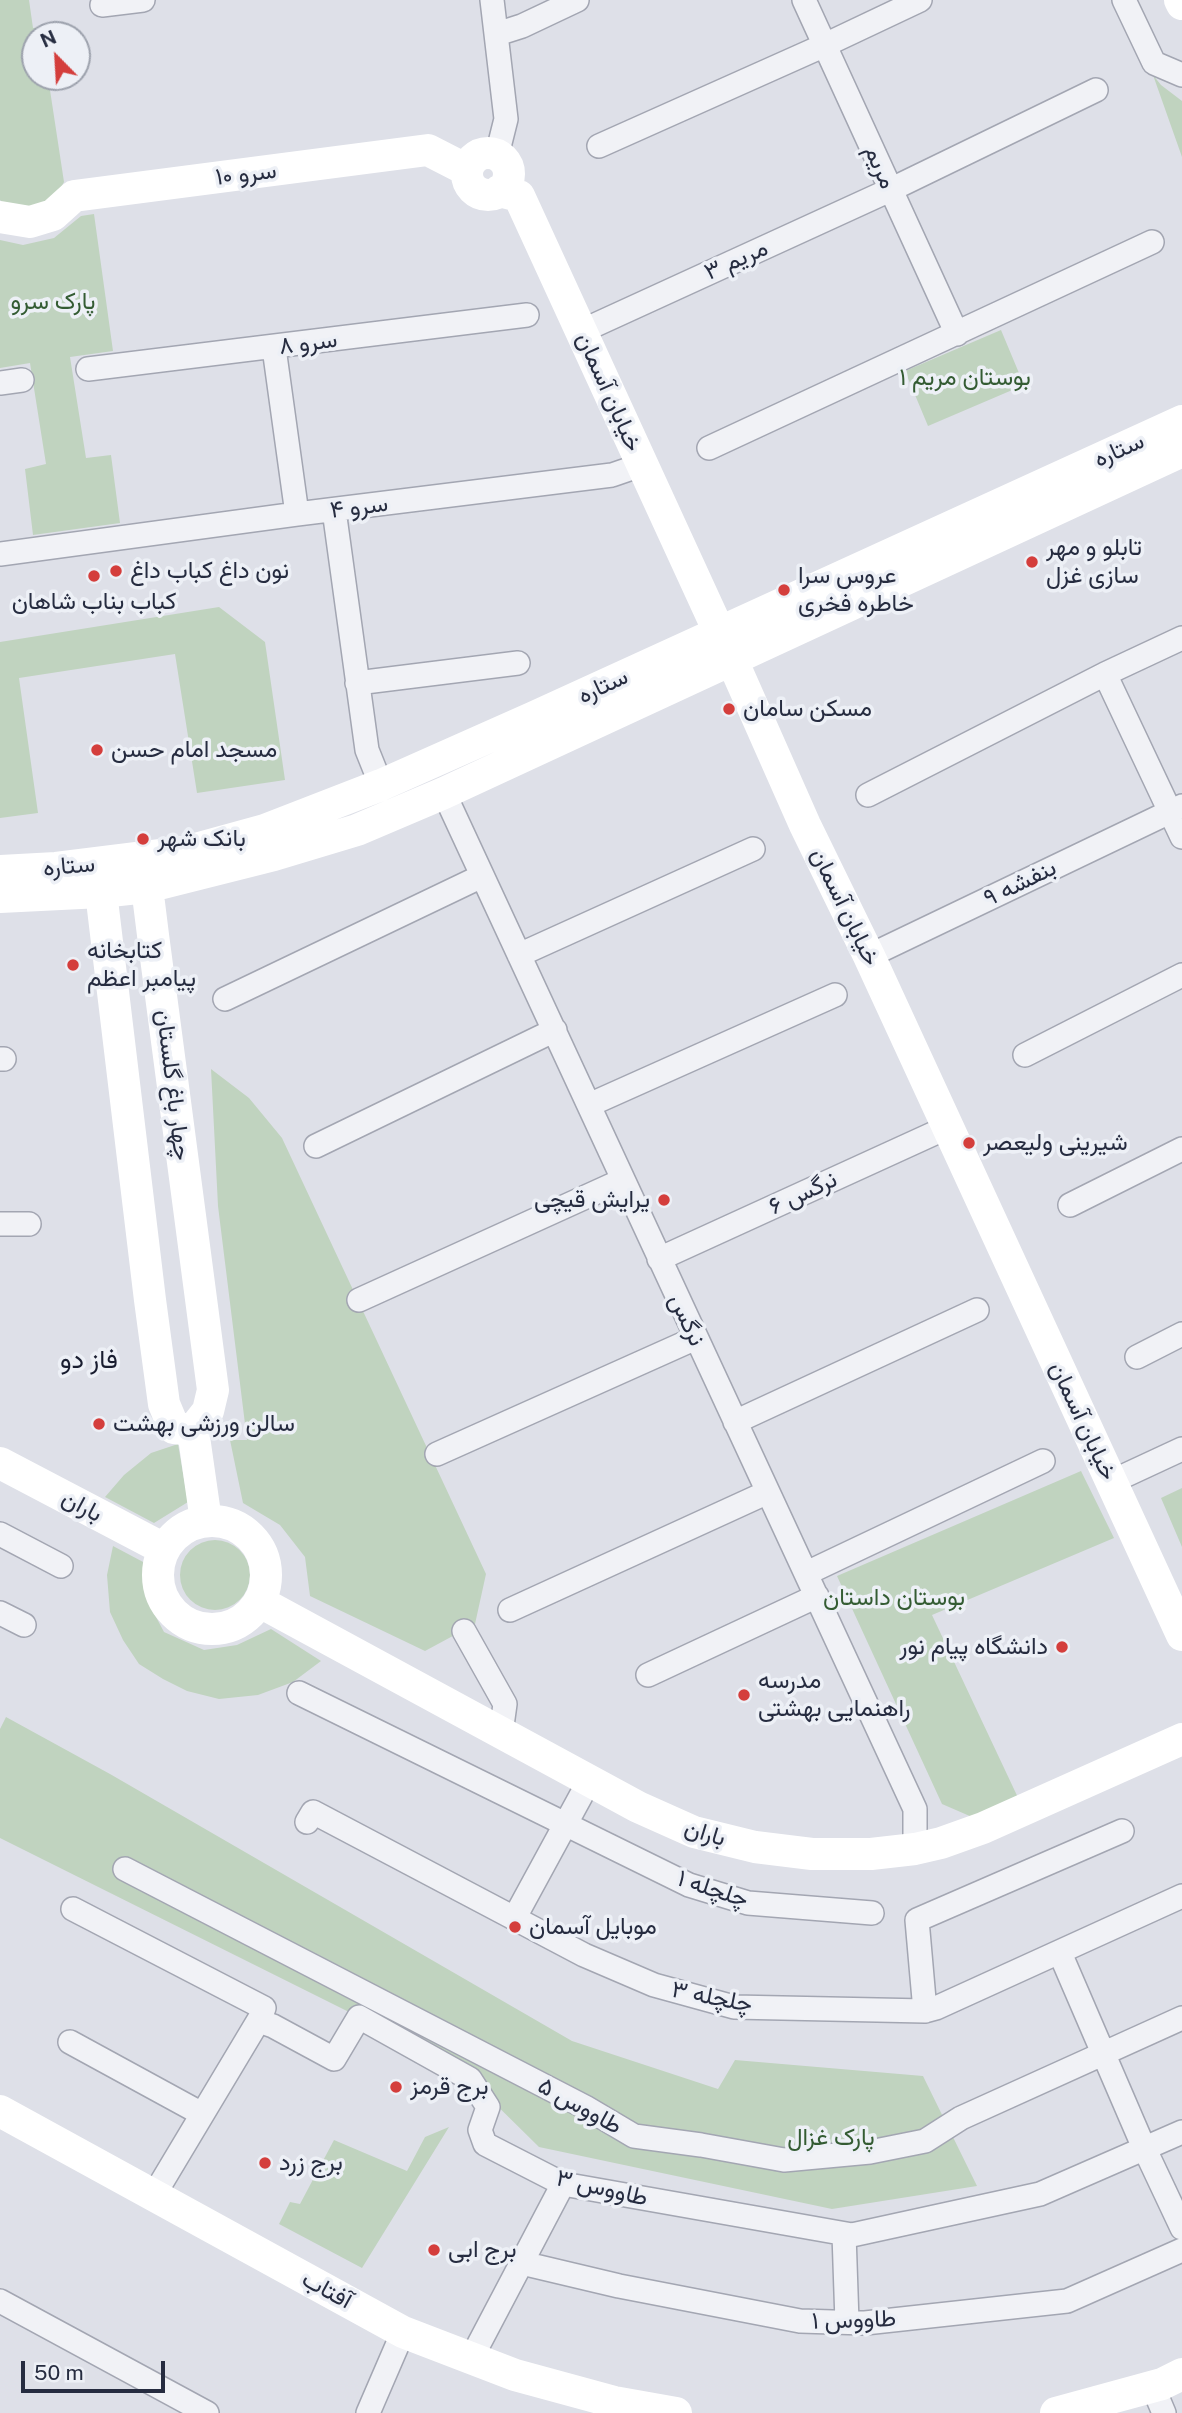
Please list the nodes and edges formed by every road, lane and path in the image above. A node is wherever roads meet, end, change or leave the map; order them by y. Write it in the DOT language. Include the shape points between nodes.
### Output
graph roads {
  1 [pos="143,0"];
  2 [pos="492,0"];
  3 [pos="804,0"];
  4 [pos="920,0"];
  5 [pos="1124,0"];
  6 [pos="573,1"];
  7 [pos="102,5"];
  8 [pos="497,34"];
  9 [pos="825,46"];
  10 [pos="1182,75"];
  11 [pos="1096,90"];
  12 [pos="599,146"];
  13 [pos="497,155"];
  14 [pos="467,170"];
  15 [pos="890,190"];
  16 [pos="499,191"];
  17 [pos="15,219"];
  18 [pos="1152,242"];
  19 [pos="527,315"];
  20 [pos="582,331"];
  21 [pos="957,334"];
  22 [pos="274,348"];
  23 [pos="88,369"];
  24 [pos="1182,421"];
  25 [pos="709,448"];
  26 [pos="1182,451"];
  27 [pos="641,465"];
  28 [pos="334,510"];
  29 [pos="297,514"];
  30 [pos="0,554"];
  31 [pos="719,632"];
  32 [pos="1182,638"];
  33 [pos="732,660"];
  34 [pos="518,663"];
  35 [pos="1105,674"];
  36 [pos="357,683"];
  37 [pos="381,785"];
  38 [pos="444,793"];
  39 [pos="868,795"];
  40 [pos="1176,808"];
  41 [pos="1182,837"];
  42 [pos="753,849"];
  43 [pos="118,861"];
  44 [pos="0,871"];
  45 [pos="482,876"];
  46 [pos="147,887"];
  47 [pos="101,892"];
  48 [pos="0,897"];
  49 [pos="519,956"];
  50 [pos="869,956"];
  51 [pos="1182,975"];
  52 [pos="835,995"];
  53 [pos="225,999"];
  54 [pos="555,1030"];
  55 [pos="1025,1055"];
  56 [pos="589,1105"];
  57 [pos="948,1127"];
  58 [pos="316,1146"];
  59 [pos="1182,1149"];
  60 [pos="623,1180"];
  61 [pos="1070,1205"];
  62 [pos="0,1224"];
  63 [pos="29,1224"];
  64 [pos="659,1259"];
  65 [pos="359,1300"];
  66 [pos="977,1310"];
  67 [pos="1182,1334"];
  68 [pos="696,1338"];
  69 [pos="1137,1357"];
  70 [pos="735,1422"];
  71 [pos="184,1429"];
  72 [pos="1182,1449"];
  73 [pos="437,1454"];
  74 [pos="1043,1461"];
  75 [pos="0,1463"];
  76 [pos="1111,1482"];
  77 [pos="768,1492"];
  78 [pos="206,1521"];
  79 [pos="0,1534"];
  80 [pos="164,1549"];
  81 [pos="61,1566"];
  82 [pos="807,1573"];
  83 [pos="817,1596"];
  84 [pos="260,1602"];
  85 [pos="510,1610"];
  86 [pos="0,1612"];
  87 [pos="24,1625"];
  88 [pos="464,1631"];
  89 [pos="1182,1635"];
  90 [pos="648,1675"];
  91 [pos="299,1693"];
  92 [pos="500,1733"];
  93 [pos="1182,1739"];
  94 [pos="589,1781"];
  95 [pos="307,1822"];
  96 [pos="565,1825"];
  97 [pos="1122,1831"];
  98 [pos="915,1849"];
  99 [pos="125,1868"];
  100 [pos="1182,1895"];
  101 [pos="73,1909"];
  102 [pos="872,1913"];
  103 [pos="515,1917"];
  104 [pos="1060,1953"];
  105 [pos="925,2011"];
  106 [pos="260,2018"];
  107 [pos="1182,2018"];
  108 [pos="71,2042"];
  109 [pos="1104,2055"];
  110 [pos="0,2112"];
  111 [pos="202,2114"];
  112 [pos="1182,2132"];
  113 [pos="1144,2148"];
  114 [pos="563,2184"];
  115 [pos="154,2195"];
  116 [pos="1182,2228"];
  117 [pos="844,2234"];
  118 [pos="1182,2250"];
  119 [pos="522,2263"];
  120 [pos="0,2301"];
  121 [pos="847,2322"];
  122 [pos="403,2332"];
  123 [pos="471,2359"];
  124 [pos="1182,2374"];
  125 [pos="1158,2400"];
  126 [pos="620,2408"];
  127 [pos="207,2413"];
  128 [pos="368,2413"];
  129 [pos="676,2413"];
  130 [pos="1056,2413"];
  1 -- 7 [label="street"];
  2 -- 8 [label="street"];
  3 -- 9 [label="street, مریم"];
  4 -- 9 [label="street"];
  5 -- 10 [label="street" via="1154,63"];
  6 -- 8 [label="street"];
  8 -- 13 [label="street" via="506,119"];
  9 -- 12 [label="street"];
  9 -- 15 [label="street, مریم"];
  11 -- 15 [label="street, مریم ۳"];
  13 -- 14 [label="street" via="478,155"];
  13 -- 16 [label="street" via="509,173"];
  14 -- 16 [label="street" via="469,184 479,193"];
  14 -- 17 [label="street, سرو ۱۰" via="428,150 74,196 53,215"];
  15 -- 20 [label="street, مریم ۳"];
  15 -- 21 [label="street, مریم"];
  16 -- 20 [label="street, خیابان آسمان" via="519,196"];
  18 -- 21 [label="street"];
  19 -- 22 [label="street, سرو ۸"];
  20 -- 27 [label="street, خیابان آسمان"];
  21 -- 25 [label="street"];
  22 -- 23 [label="street, سرو ۸"];
  22 -- 29 [label="street"];
  24 -- 31 [label="street, ستاره"];
  26 -- 33 [label="street, ستاره"];
  27 -- 28 [label="street, سرو ۴" via="612,475"];
  27 -- 31 [label="street, خیابان آسمان"];
  28 -- 29 [label="street, سرو ۴"];
  28 -- 36 [label="street"];
  29 -- 30 [label="street, سرو ۴"];
  31 -- 33 [label="street, خیابان آسمان"];
  31 -- 37 [label="street, ستاره"];
  32 -- 35 [label="street"];
  33 -- 38 [label="street, ستاره"];
  33 -- 50 [label="street, خیابان آسمان"];
  34 -- 36 [label="street"];
  35 -- 39 [label="street"];
  35 -- 40 [label="street"];
  36 -- 37 [label="street" via="367,750"];
  37 -- 43 [label="street, ستاره" via="265,830 185,852"];
  38 -- 45 [label="street, نرگس"];
  38 -- 46 [label="street, ستاره" via="356,830"];
  40 -- 41 [label="street"];
  40 -- 50 [label="street, بنفشه ۹"];
  42 -- 49 [label="street"];
  43 -- 44 [label="street, ستاره"];
  43 -- 46 [label="street"];
  43 -- 47 [label="street"];
  45 -- 49 [label="street, نرگس"];
  45 -- 53 [label="street"];
  46 -- 47 [label="street, ستاره"];
  46 -- 71 [label="street, چهار باغ گلستان" via="213,1390 208,1411"];
  47 -- 48 [label="street, ستاره"];
  47 -- 71 [label="street, چهار باغ گلستان" via="164,1404"];
  49 -- 54 [label="street, نرگس"];
  50 -- 57 [label="street, خیابان آسمان"];
  51 -- 55 [label="street"];
  52 -- 56 [label="street"];
  54 -- 56 [label="street, نرگس"];
  54 -- 58 [label="street"];
  56 -- 60 [label="street, نرگس"];
  57 -- 64 [label="street, نرگس ۶"];
  57 -- 76 [label="street, خیابان آسمان"];
  59 -- 61 [label="street"];
  60 -- 64 [label="street, نرگس"];
  60 -- 65 [label="street"];
  62 -- 63 [label="street"];
  64 -- 68 [label="street, نرگس"];
  66 -- 70 [label="street"];
  67 -- 69 [label="street"];
  68 -- 70 [label="street, نرگس"];
  68 -- 73 [label="street"];
  70 -- 77 [label="street, نرگس"];
  71 -- 78 [label="street"];
  72 -- 76 [label="street"];
  74 -- 82 [label="street"];
  75 -- 80 [label="street, باران"];
  76 -- 89 [label="street, خیابان آسمان"];
  77 -- 82 [label="street, نرگس"];
  77 -- 85 [label="street"];
  78 -- 80 [label="street" via="177,1533"];
  78 -- 84 [label="street" via="235,1525 251,1537 264,1558 266,1580"];
  79 -- 81 [label="street"];
  80 -- 84 [label="street" via="157,1572 159,1590 170,1610 183,1621 218,1629 236,1624"];
  82 -- 83 [label="street, نرگس"];
  83 -- 90 [label="street"];
  83 -- 98 [label="street, نرگس" via="915,1809"];
  84 -- 92 [label="street, باران"];
  86 -- 87 [label="street"];
  88 -- 92 [label="street" via="505,1704"];
  91 -- 96 [label="street, چلچله ۱"];
  92 -- 94 [label="street, باران"];
  93 -- 98 [label="street, باران" via="984,1828"];
  94 -- 96 [label="street"];
  94 -- 98 [label="street, باران" via="694,1832 755,1847 812,1854"];
  95 -- 103 [label="street, چلچله ۳" via="313,1812"];
  96 -- 102 [label="street, چلچله ۱" via="689,1885 748,1903"];
  96 -- 103 [label="street"];
  97 -- 105 [label="street" via="917,1920"];
  99 -- 109 [label="street, طاووس ۵" via="585,2107 634,2137 784,2160 870,2152 925,2141 961,2119"];
  100 -- 104 [label="street"];
  101 -- 106 [label="street, طاووس ۳" via="264,2008"];
  103 -- 105 [label="street, چلچله ۳" via="584,1955 654,1985 734,2007"];
  104 -- 105 [label="street"];
  104 -- 109 [label="street"];
  106 -- 111 [label="street"];
  106 -- 114 [label="street, طاووس ۳" via="334,2059 359,2017 470,2079 488,2107 480,2130 485,2144"];
  107 -- 109 [label="street, طاووس ۵"];
  108 -- 111 [label="street"];
  109 -- 113 [label="street"];
  110 -- 115 [label="street, آفتاب"];
  111 -- 115 [label="street"];
  112 -- 113 [label="street, طاووس ۳"];
  113 -- 116 [label="street"];
  113 -- 117 [label="street, طاووس ۳" via="1040,2194"];
  114 -- 117 [label="street, طاووس ۳"];
  114 -- 119 [label="street"];
  115 -- 122 [label="street, آفتاب"];
  117 -- 121 [label="street"];
  118 -- 121 [label="street, طاووس ۱" via="1067,2301"];
  119 -- 121 [label="street, طاووس ۱" via="800,2321"];
  119 -- 123 [label="street"];
  120 -- 127 [label="street"];
  122 -- 123 [label="street, آفتاب"];
  122 -- 128 [label="street"];
  123 -- 126 [label="street, آفتاب"];
  124 -- 125 [label="street"];
  125 -- 130 [label="street"];
  126 -- 129 [label="street, آفتاب"];
}
